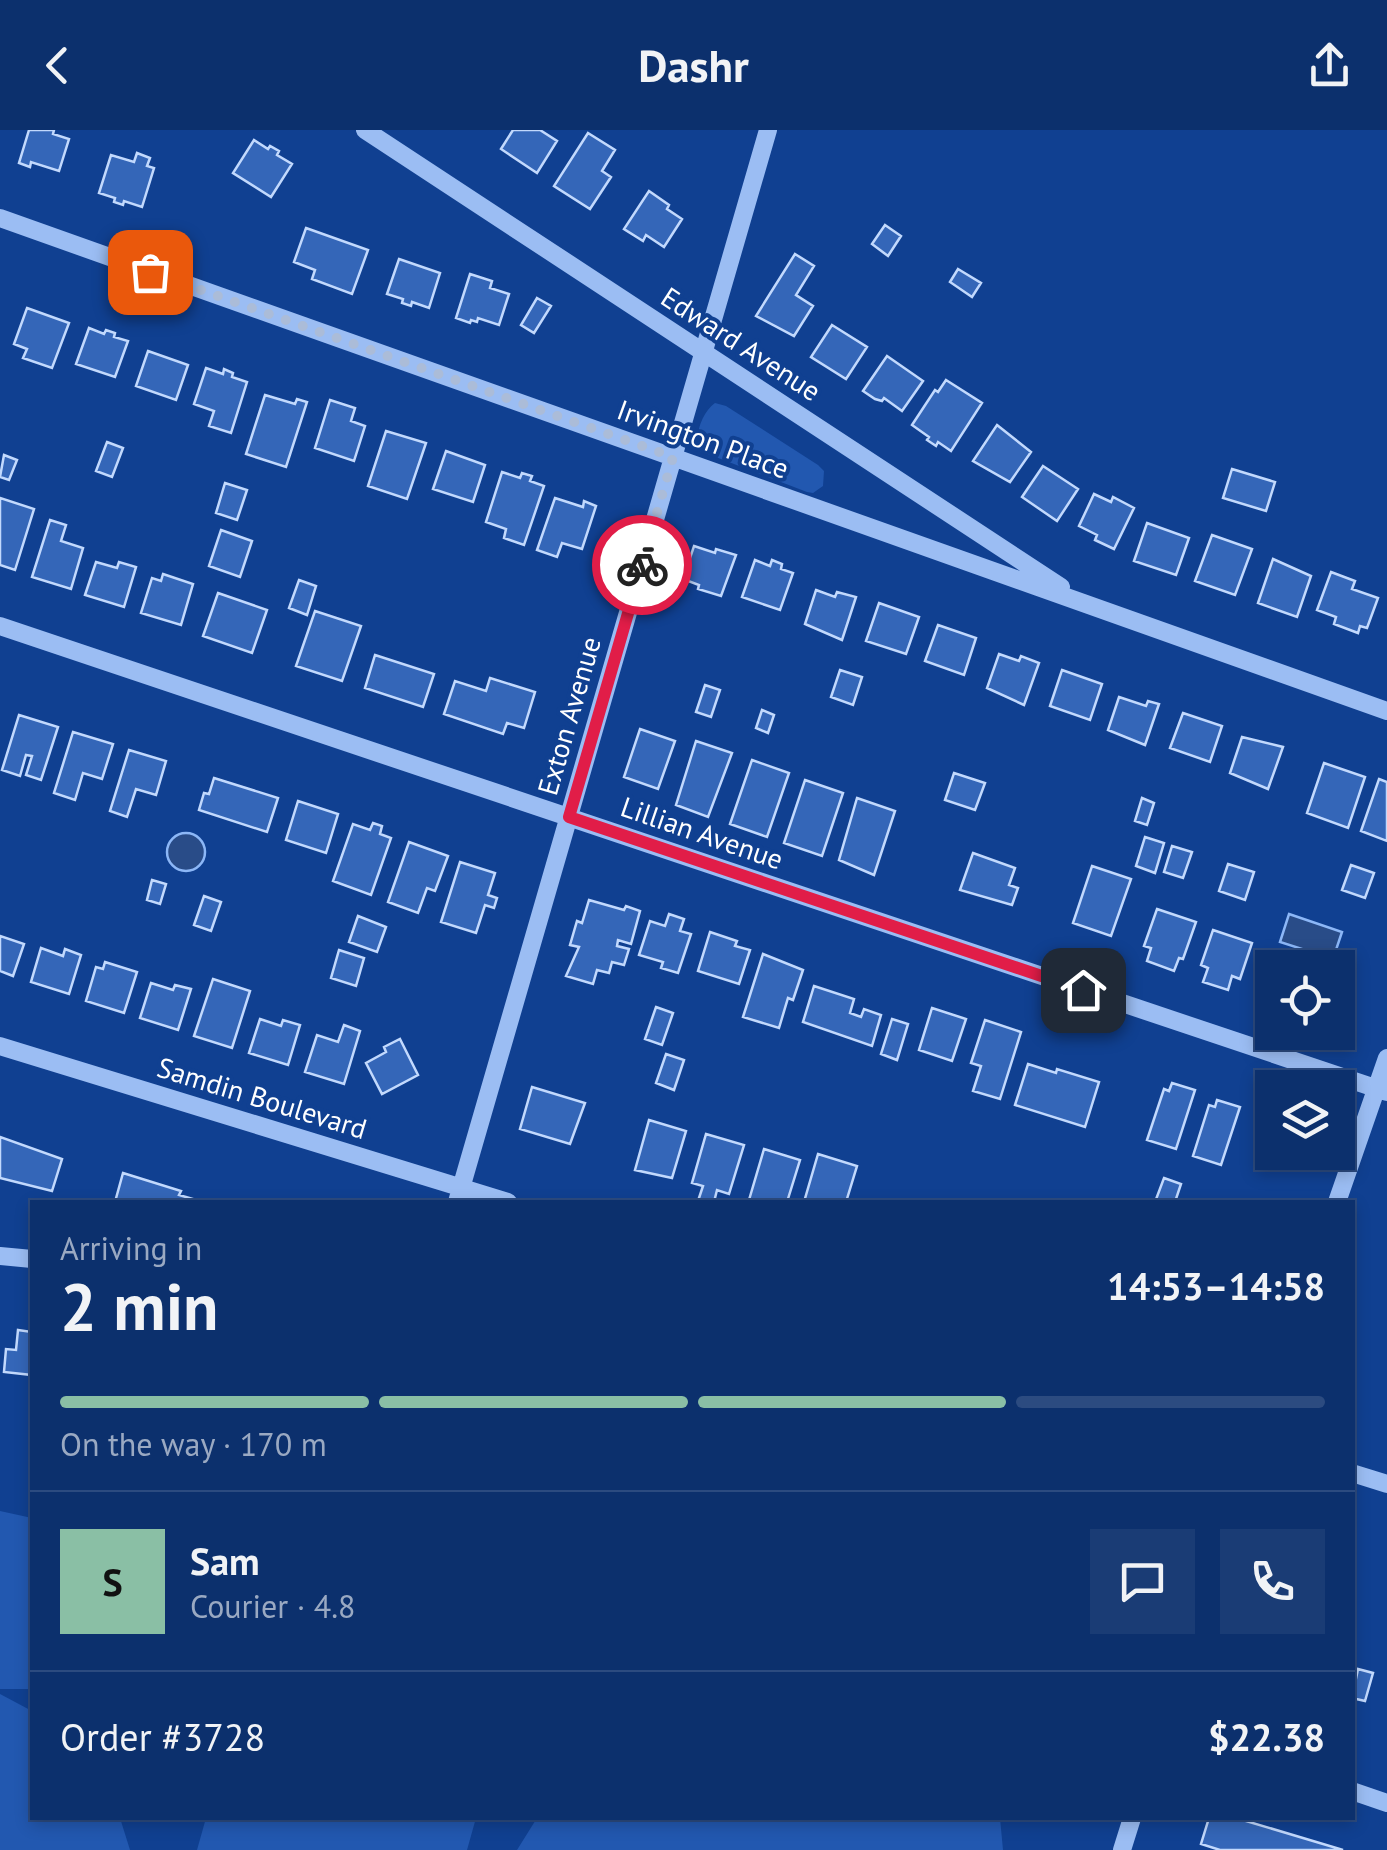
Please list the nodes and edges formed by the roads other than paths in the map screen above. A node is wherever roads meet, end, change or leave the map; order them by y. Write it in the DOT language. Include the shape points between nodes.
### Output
graph roads {
  1 [pos="366,130"];
  2 [pos="768,130"];
  3 [pos="0,218"];
  4 [pos="703,352"];
  5 [pos="673,457"];
  6 [pos="1086,604"];
  7 [pos="0,626"];
  8 [pos="1387,710"];
  9 [pos="569,817"];
  10 [pos="0,1046"];
  11 [pos="1387,1058"];
  12 [pos="1382,1090"];
  13 [pos="460,1195"];
  14 [pos="494,1200"];
  15 [pos="1338,1200"];
  16 [pos="0,1256"];
  17 [pos="30,1260"];
  18 [pos="1355,1474"];
  19 [pos="1387,1484"];
  20 [pos="1355,1792"];
  21 [pos="1387,1804"];
  22 [pos="1131,1820"];
  23 [pos="1122,1850"];
  1 -- 4 [label="street, Edward Avenue"];
  2 -- 4 [label="street, Exton Avenue"];
  3 -- 5 [label="street, Irvington Place"];
  4 -- 5 [label="street, Exton Avenue"];
  4 -- 6 [label="street, Edward Avenue"];
  5 -- 6 [label="street, Irvington Place"];
  5 -- 9 [label="street, Exton Avenue"];
  6 -- 8 [label="street, Irvington Place"];
  7 -- 9 [label="street, Lillian Avenue"];
  9 -- 12 [label="street, Lillian Avenue"];
  9 -- 13 [label="street, Exton Avenue"];
  10 -- 13 [label="street, Samdin Boulevard"];
  11 -- 12 [label="street"];
  12 -- 15 [label="street"];
  13 -- 14 [label="street, Samdin Boulevard"];
  16 -- 17 [label="street"];
  18 -- 19 [label="street"];
  20 -- 21 [label="street"];
  22 -- 23 [label="street"];
}
